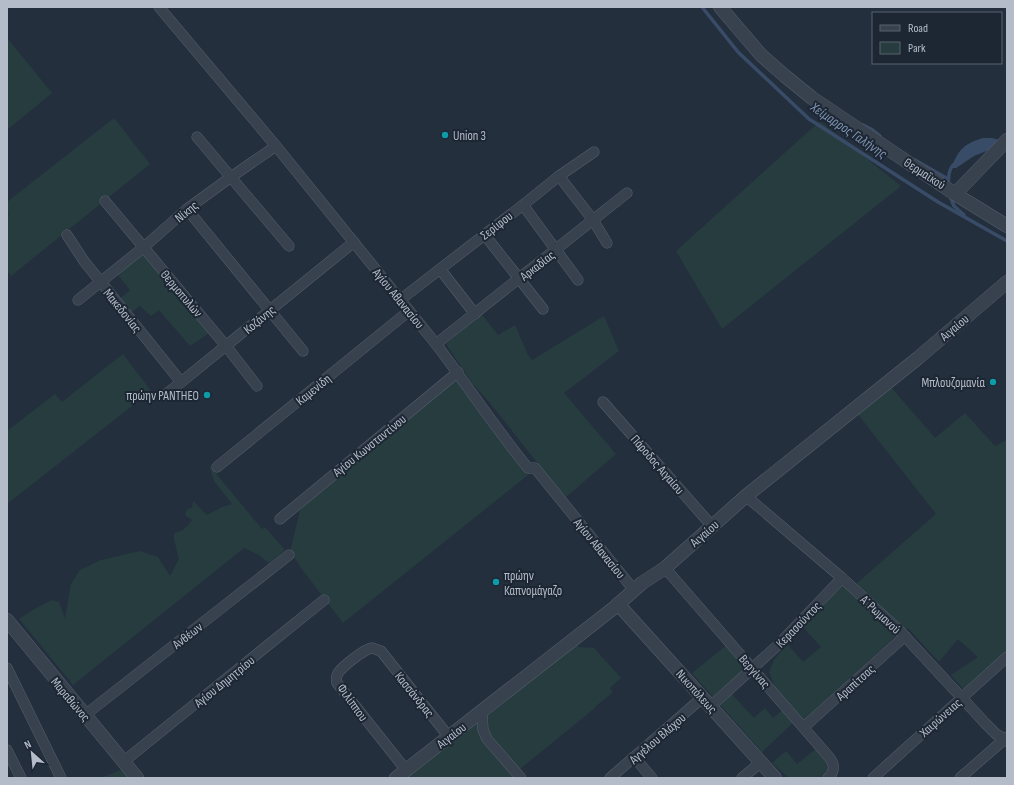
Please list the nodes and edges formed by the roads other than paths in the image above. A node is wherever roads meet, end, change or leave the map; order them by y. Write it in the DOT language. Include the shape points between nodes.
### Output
graph roads {
  1 [pos="159,7"];
  2 [pos="720,7"];
  3 [pos="197,136"];
  4 [pos="1007,140"];
  5 [pos="276,146"];
  6 [pos="594,152"];
  7 [pos="558,176"];
  8 [pos="231,177"];
  9 [pos="627,193"];
  10 [pos="955,194"];
  11 [pos="105,200"];
  12 [pos="523,205"];
  13 [pos="187,209"];
  14 [pos="593,220"];
  15 [pos="1007,226"];
  16 [pos="484,234"];
  17 [pos="67,235"];
  18 [pos="354,242"];
  19 [pos="607,243"];
  20 [pos="288,246"];
  21 [pos="144,247"];
  22 [pos="557,250"];
  23 [pos="440,269"];
  24 [pos="519,279"];
  25 [pos="578,280"];
  26 [pos="101,282"];
  27 [pos="1007,282"];
  28 [pos="78,300"];
  29 [pos="400,300"];
  30 [pos="544,309"];
  31 [pos="269,311"];
  32 [pos="409,311"];
  33 [pos="475,314"];
  34 [pos="436,344"];
  35 [pos="226,346"];
  36 [pos="303,351"];
  37 [pos="458,372"];
  38 [pos="182,382"];
  39 [pos="257,386"];
  40 [pos="164,396"];
  41 [pos="603,402"];
  42 [pos="218,467"];
  43 [pos="746,496"];
  44 [pos="280,519"];
  45 [pos="712,526"];
  46 [pos="288,555"];
  47 [pos="665,568"];
  48 [pos="842,578"];
  49 [pos="634,590"];
  50 [pos="324,600"];
  51 [pos="618,604"];
  52 [pos="8,621"];
  53 [pos="905,636"];
  54 [pos="381,651"];
  55 [pos="1007,656"];
  56 [pos="7,668"];
  57 [pos="752,669"];
  58 [pos="961,698"];
  59 [pos="707,702"];
  60 [pos="482,712"];
  61 [pos="85,716"];
  62 [pos="804,727"];
  63 [pos="449,737"];
  64 [pos="1006,739"];
  65 [pos="7,750"];
  66 [pos="634,757"];
  67 [pos="123,762"];
  68 [pos="760,763"];
  69 [pos="401,774"];
  70 [pos="21,778"];
  71 [pos="61,778"];
  72 [pos="137,778"];
  73 [pos="521,778"];
  74 [pos="610,778"];
  75 [pos="652,778"];
  76 [pos="742,778"];
  77 [pos="775,778"];
  78 [pos="828,778"];
  79 [pos="873,778"];
  80 [pos="960,778"];
  1 -- 5 [label="street, Αγίου Αθανασίου"];
  2 -- 10 [label="street, Θερμαϊκού" via="761,55 807,94"];
  3 -- 8 [label="street"];
  4 -- 10 [label="street"];
  5 -- 8 [label="street, Νίκης"];
  5 -- 18 [label="street, Αγίου Αθανασίου"];
  6 -- 7 [label="street, Σερίφου"];
  7 -- 12 [label="street, Σερίφου"];
  7 -- 14 [label="street"];
  8 -- 13 [label="street, Νίκης"];
  8 -- 20 [label="street"];
  9 -- 14 [label="street, Αρκαδίας"];
  10 -- 15 [label="street, Θερμαϊκού"];
  11 -- 21 [label="street, Θερμοπυλών"];
  12 -- 16 [label="street, Σερίφου"];
  12 -- 22 [label="street"];
  13 -- 21 [label="street, Νίκης"];
  13 -- 31 [label="street"];
  14 -- 19 [label="street"];
  14 -- 22 [label="street, Αρκαδίας"];
  16 -- 23 [label="street, Σερίφου"];
  16 -- 24 [label="street"];
  17 -- 26 [label="street, Μακεδονίας"];
  18 -- 29 [label="street, Αγίου Αθανασίου"];
  18 -- 31 [label="street, Κοζάνης"];
  21 -- 26 [label="street, Νίκης"];
  21 -- 35 [label="street, Θερμοπυλών"];
  22 -- 24 [label="street, Αρκαδίας"];
  22 -- 25 [label="street"];
  23 -- 29 [label="street, Σερίφου"];
  23 -- 33 [label="street"];
  24 -- 30 [label="street"];
  24 -- 33 [label="street, Αρκαδίας"];
  26 -- 28 [label="street, Νίκης"];
  26 -- 38 [label="street, Μακεδονίας"];
  27 -- 43 [label="street, Αιγαίου" via="918,358"];
  29 -- 32 [label="street, Αγίου Αθανασίου"];
  31 -- 35 [label="street, Κοζάνης"];
  31 -- 36 [label="street"];
  32 -- 34 [label="street, Αγίου Αθανασίου"];
  32 -- 42 [label="street, Καμενίδη"];
  33 -- 34 [label="street, Αρκαδίας"];
  34 -- 37 [label="street, Αγίου Αθανασίου"];
  35 -- 38 [label="street, Κοζάνης"];
  35 -- 39 [label="street, Θερμοπυλών"];
  37 -- 44 [label="street, Αγίου Κωνσταντίνου"];
  37 -- 49 [label="street, Αγίου Αθανασίου" via="508,445 528,468 535,468"];
  38 -- 40 [label="street, Κοζάνης"];
  41 -- 45 [label="street, Πάροδος Αιγαίου"];
  43 -- 45 [label="street, Αιγαίου"];
  43 -- 48 [label="street, Α΄ Ρωμανού"];
  45 -- 47 [label="street, Αιγαίου"];
  46 -- 61 [label="street, Ανθέων"];
  47 -- 49 [label="street, Αιγαίου"];
  47 -- 57 [label="street, Βεργίνας"];
  48 -- 53 [label="street, Α΄ Ρωμανού"];
  48 -- 57 [label="street, Κερασούντος"];
  49 -- 51 [label="street, Αιγαίου"];
  50 -- 67 [label="street, Αγίου Δημητρίου"];
  51 -- 59 [label="street, Νικοπόλεως"];
  51 -- 60 [label="street, Αιγαίου"];
  52 -- 61 [label="street, Μαραθώνος"];
  53 -- 58 [label="street, Α΄ Ρωμανού"];
  53 -- 62 [label="street, Αραπίτσας"];
  54 -- 63 [label="street, Κασσάνδρας"];
  54 -- 69 [label="street, Φιλίππου" via="375,648 365,650 338,672 336,679"];
  55 -- 58 [label="street, Χαιρώνειας"];
  56 -- 71 [label="street"];
  57 -- 59 [label="street, Κερασούντος"];
  57 -- 62 [label="street, Βεργίνας"];
  58 -- 64 [label="street, Α΄ Ρωμανού" via="985,723"];
  58 -- 79 [label="street, Χαιρώνειας"];
  59 -- 66 [label="street, Αγγέλου Βλάχου"];
  59 -- 68 [label="street, Νικοπόλεως"];
  60 -- 63 [label="street, Αιγαίου"];
  60 -- 73 [label="street" via="483,730 487,739"];
  61 -- 67 [label="street, Μαραθώνος"];
  62 -- 78 [label="street, Βεργίνας" via="832,761 833,772"];
  63 -- 69 [label="street, Αιγαίου"];
  64 -- 80 [label="street"];
  65 -- 70 [label="street"];
  66 -- 74 [label="street, Αγγέλου Βλάχου"];
  66 -- 75 [label="street"];
  67 -- 72 [label="street, Μαραθώνος"];
  68 -- 76 [label="street"];
  68 -- 77 [label="street, Νικοπόλεως"];
}
